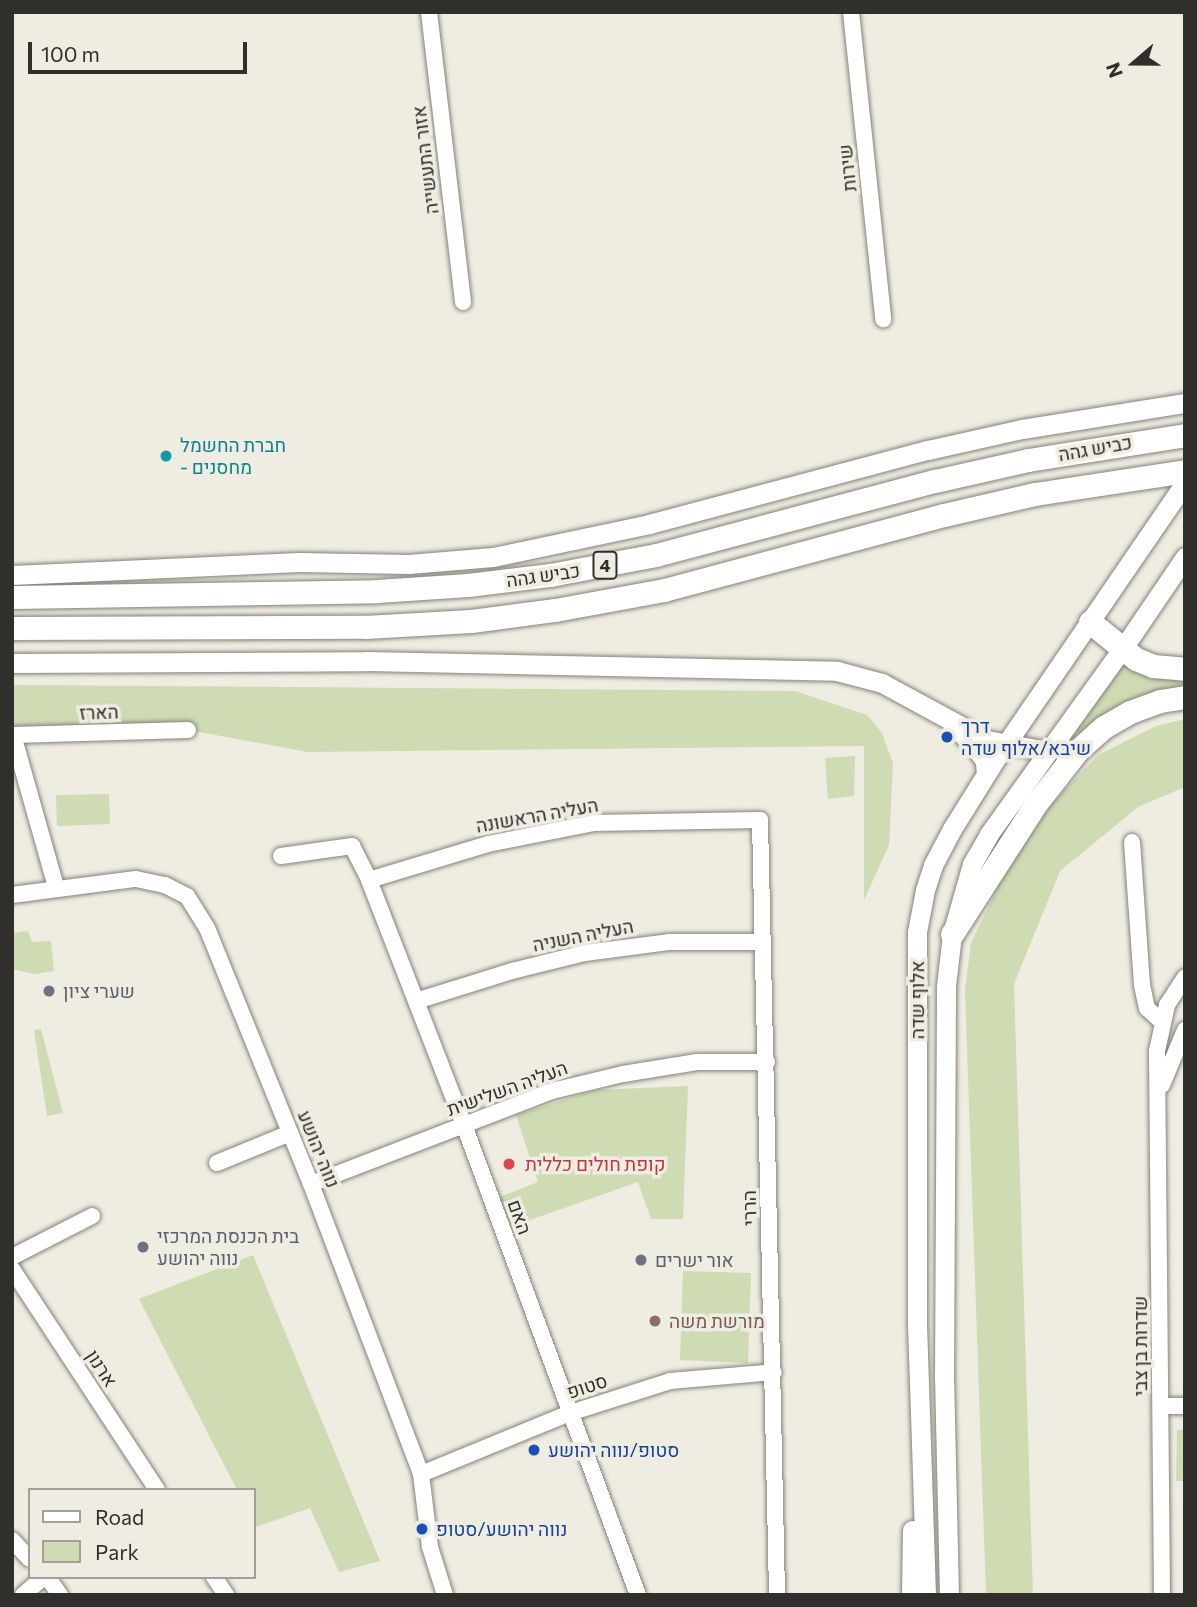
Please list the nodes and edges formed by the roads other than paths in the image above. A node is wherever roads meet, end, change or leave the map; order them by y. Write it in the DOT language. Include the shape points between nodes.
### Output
graph roads {
  1 [pos="429,12"];
  2 [pos="851,12"];
  3 [pos="463,302"];
  4 [pos="883,319"];
  5 [pos="1185,403"];
  6 [pos="1185,435"];
  7 [pos="1185,471"];
  8 [pos="1185,483"];
  9 [pos="1185,556"];
  10 [pos="12,575"];
  11 [pos="12,597"];
  12 [pos="1090,622"];
  13 [pos="12,628"];
  14 [pos="1122,648"];
  15 [pos="12,663"];
  16 [pos="1185,669"];
  17 [pos="1185,697"];
  18 [pos="948,721"];
  19 [pos="188,730"];
  20 [pos="13,735"];
  21 [pos="1006,745"];
  22 [pos="1047,751"];
  23 [pos="986,774"];
  24 [pos="760,820"];
  25 [pos="1132,842"];
  26 [pos="281,856"];
  27 [pos="369,880"];
  28 [pos="56,887"];
  29 [pos="12,895"];
  30 [pos="952,934"];
  31 [pos="762,942"];
  32 [pos="1185,978"];
  33 [pos="416,1001"];
  34 [pos="1162,1022"];
  35 [pos="1185,1030"];
  36 [pos="767,1062"];
  37 [pos="1159,1098"];
  38 [pos="464,1125"];
  39 [pos="290,1133"];
  40 [pos="217,1163"];
  41 [pos="311,1184"];
  42 [pos="92,1216"];
  43 [pos="12,1257"];
  44 [pos="12,1269"];
  45 [pos="917,1323"];
  46 [pos="774,1372"];
  47 [pos="944,1379"];
  48 [pos="1161,1406"];
  49 [pos="1185,1406"];
  50 [pos="570,1413"];
  51 [pos="421,1474"];
  52 [pos="156,1488"];
  53 [pos="12,1540"];
  54 [pos="28,1557"];
  55 [pos="43,1579"];
  56 [pos="48,1579"];
  57 [pos="215,1579"];
  58 [pos="12,1587"];
  59 [pos="21,1595"];
  60 [pos="60,1595"];
  61 [pos="226,1595"];
  62 [pos="446,1595"];
  63 [pos="638,1595"];
  64 [pos="777,1595"];
  65 [pos="911,1595"];
  66 [pos="926,1595"];
  67 [pos="949,1595"];
  68 [pos="956,1595"];
  69 [pos="1162,1595"];
  1 -- 3 [label="street, אזור התעשייה"];
  2 -- 4 [label="street, שירות"];
  5 -- 10 [label="main road" via="1022,429 649,524 493,557 408,564 299,562"];
  6 -- 11 [label="highway, כביש גהה / 4" via="1003,465 656,555 550,575 377,591"];
  7 -- 13 [label="highway, כביש גהה / 4" via="1023,497 664,590 555,610 365,627"];
  8 -- 12 [label="main road, אלוף שדה"];
  9 -- 14 [label="main road, אלוף שדה"];
  12 -- 14 [label="highway"];
  12 -- 21 [label="main road, אלוף שדה"];
  14 -- 16 [label="highway" via="1153,666"];
  14 -- 22 [label="main road, אלוף שדה"];
  15 -- 18 [label="main road" via="367,661 836,671 882,682"];
  17 -- 30 [label="highway" via="1130,712 1090,738 1035,805"];
  18 -- 21 [label="main road"];
  18 -- 23 [label="main road" via="978,751"];
  19 -- 20 [label="street, הארז"];
  20 -- 28 [label="street"];
  21 -- 22 [label="main road"];
  21 -- 23 [label="main road, אלוף שדה"];
  22 -- 30 [label="main road, אלוף שדה" via="972,864"];
  23 -- 45 [label="main road, אלוף שדה" via="933,865 917,932"];
  24 -- 27 [label="street, העליה הראשונה" via="593,823 488,844"];
  24 -- 31 [label="street, הררי"];
  25 -- 34 [label="street" via="1142,985 1147,1008"];
  26 -- 27 [label="street, האם" via="352,846"];
  27 -- 33 [label="street, האם"];
  28 -- 29 [label="street, נווה יהושע"];
  28 -- 39 [label="street, נווה יהושע" via="136,879 187,896 207,928"];
  30 -- 47 [label="main road, אלוף שדה" via="946,986"];
  31 -- 33 [label="street, העליה השניה" via="670,942 585,953"];
  31 -- 36 [label="street, הררי"];
  32 -- 34 [label="street"];
  33 -- 38 [label="street, האם"];
  34 -- 37 [label="street" via="1157,1051"];
  35 -- 37 [label="street"];
  36 -- 38 [label="street, העליה השלישית" via="697,1062 623,1074 552,1091"];
  36 -- 46 [label="street, הררי"];
  37 -- 48 [label="street, שדרות בן צבי"];
  38 -- 41 [label="street, העליה השלישית"];
  38 -- 50 [label="street, האם"];
  39 -- 40 [label="street"];
  39 -- 41 [label="street, נווה יהושע"];
  41 -- 51 [label="street, נווה יהושע"];
  42 -- 43 [label="street"];
  44 -- 52 [label="street, ארנון"];
  45 -- 65 [label="main road"];
  45 -- 66 [label="main road, אלוף שדה"];
  46 -- 50 [label="street, סטופ" via="670,1381"];
  46 -- 64 [label="street, הררי"];
  47 -- 67 [label="main road, אלוף שדה"];
  47 -- 68 [label="main road"];
  48 -- 49 [label="street"];
  48 -- 69 [label="street, שדרות בן צבי"];
  50 -- 51 [label="street, סטופ"];
  50 -- 63 [label="street, האם"];
  51 -- 62 [label="street, נווה יהושע" via="430,1547"];
  53 -- 54 [label="street"];
  55 -- 59 [label="street"];
  56 -- 60 [label="street"];
  57 -- 61 [label="street"];
  58 -- 59 [label="street"];
}
